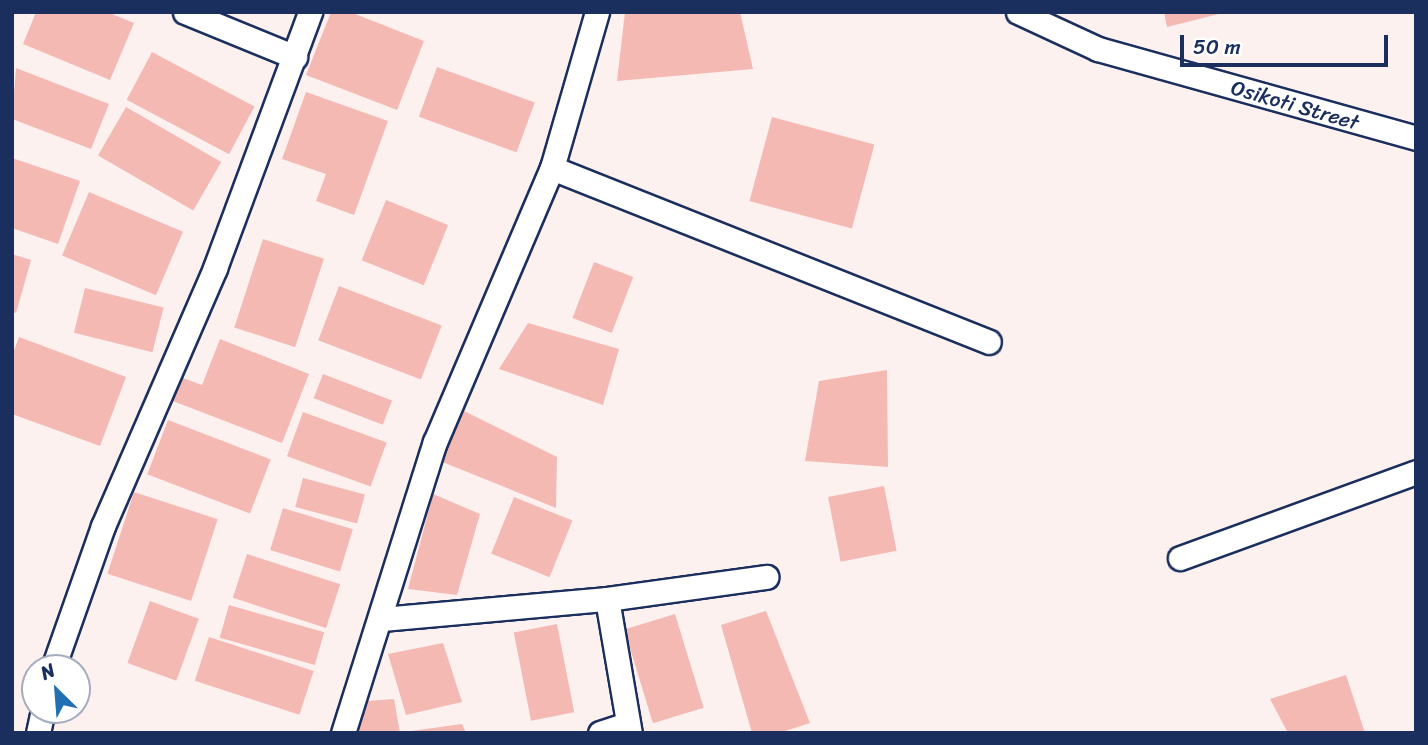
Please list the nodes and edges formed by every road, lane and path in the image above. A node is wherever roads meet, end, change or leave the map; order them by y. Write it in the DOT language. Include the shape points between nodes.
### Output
graph roads {
  1 [pos="185,12"];
  2 [pos="310,12"];
  3 [pos="597,12"];
  4 [pos="1025,14"];
  5 [pos="295,57"];
  6 [pos="1416,138"];
  7 [pos="552,167"];
  8 [pos="989,342"];
  9 [pos="1416,472"];
  10 [pos="1180,558"];
  11 [pos="766,577"];
  12 [pos="607,599"];
  13 [pos="382,619"];
  14 [pos="58,654"];
  15 [pos="629,728"];
  16 [pos="343,733"];
  17 [pos="600,733"];
  1 -- 5 [label="street"];
  2 -- 5 [label="street"];
  3 -- 7 [label="street"];
  4 -- 6 [label="street, Osikoti Street" via="1098,49"];
  5 -- 14 [label="street" via="215,268 103,526"];
  7 -- 8 [label="street"];
  7 -- 13 [label="street" via="436,442"];
  9 -- 10 [label="street"];
  11 -- 12 [label="street"];
  12 -- 13 [label="street"];
  12 -- 15 [label="street"];
  13 -- 16 [label="street"];
  15 -- 17 [label="street"];
}
